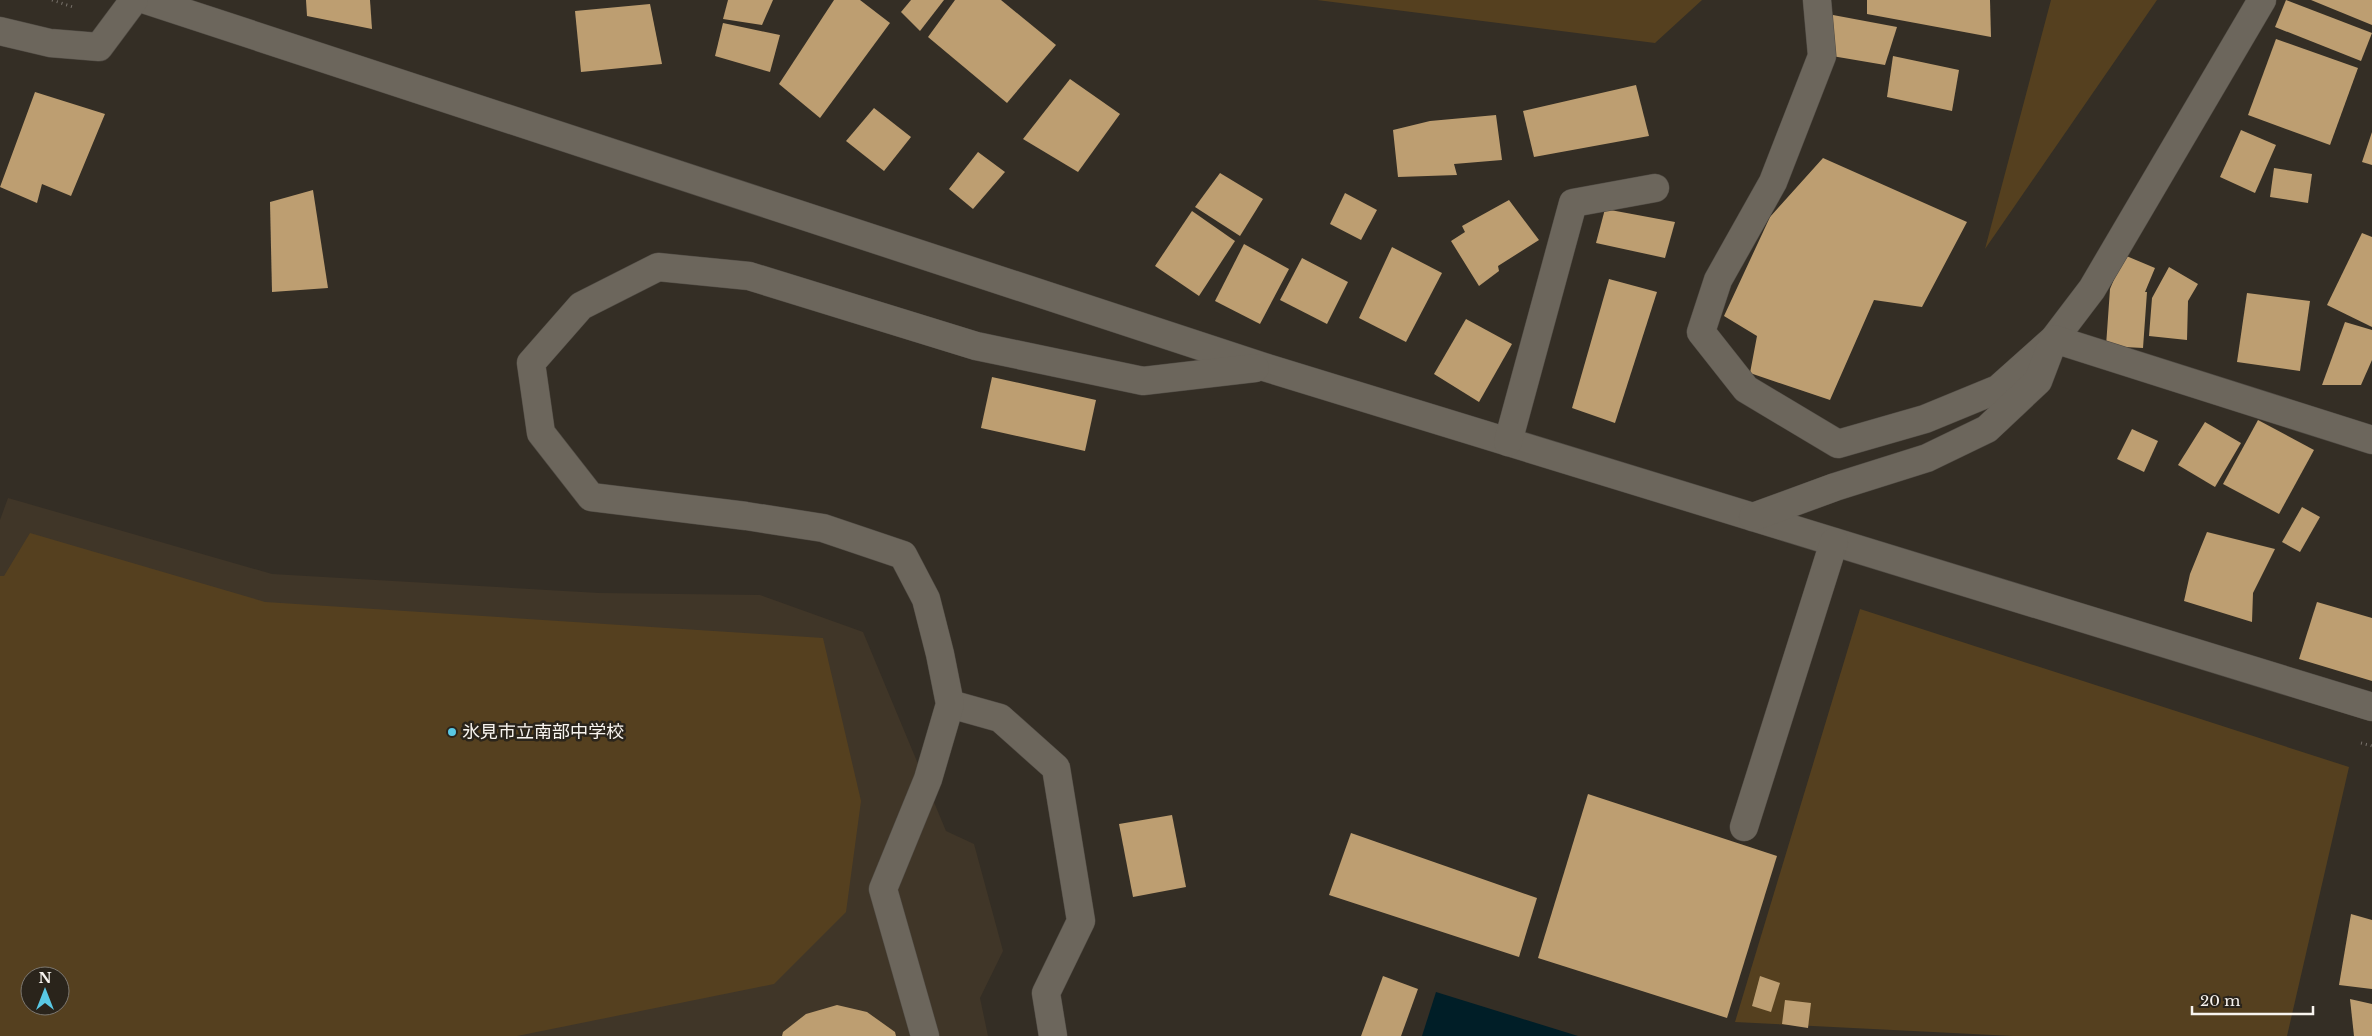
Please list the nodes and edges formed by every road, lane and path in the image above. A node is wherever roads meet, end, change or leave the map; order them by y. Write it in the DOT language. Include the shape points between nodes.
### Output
graph roads {
  1 [pos="134,0"];
  2 [pos="146,0"];
  3 [pos="1817,0"];
  4 [pos="2262,0"];
  5 [pos="0,30"];
  6 [pos="1655,188"];
  7 [pos="2054,339"];
  8 [pos="1264,367"];
  9 [pos="2372,440"];
  10 [pos="1508,442"];
  11 [pos="1753,517"];
  12 [pos="1834,542"];
  13 [pos="950,704"];
  14 [pos="2372,707"];
  15 [pos="1744,827"];
  16 [pos="925,1036"];
  17 [pos="1053,1036"];
  1 -- 5 [label="street" via="99,47 50,43"];
  2 -- 8 [label="street"];
  3 -- 7 [label="street" via="1822,56 1773,182 1718,280 1701,332 1746,389 1838,444 1925,418 1998,389"];
  4 -- 7 [label="street" via="2092,289"];
  6 -- 10 [label="street" via="1574,203"];
  7 -- 9 [label="street"];
  7 -- 11 [label="street" via="2038,381 1987,429 1928,458"];
  8 -- 10 [label="street"];
  8 -- 13 [label="street" via="1143,381 976,346 749,276 658,267 581,306 531,363 541,433 591,497 822,528 903,555 926,599"];
  10 -- 11 [label="street"];
  11 -- 12 [label="street"];
  12 -- 14 [label="street"];
  12 -- 15 [label="street"];
  13 -- 16 [label="street" via="928,780 883,889"];
  13 -- 17 [label="street" via="1000,718 1056,768 1081,921 1046,993"];
}
